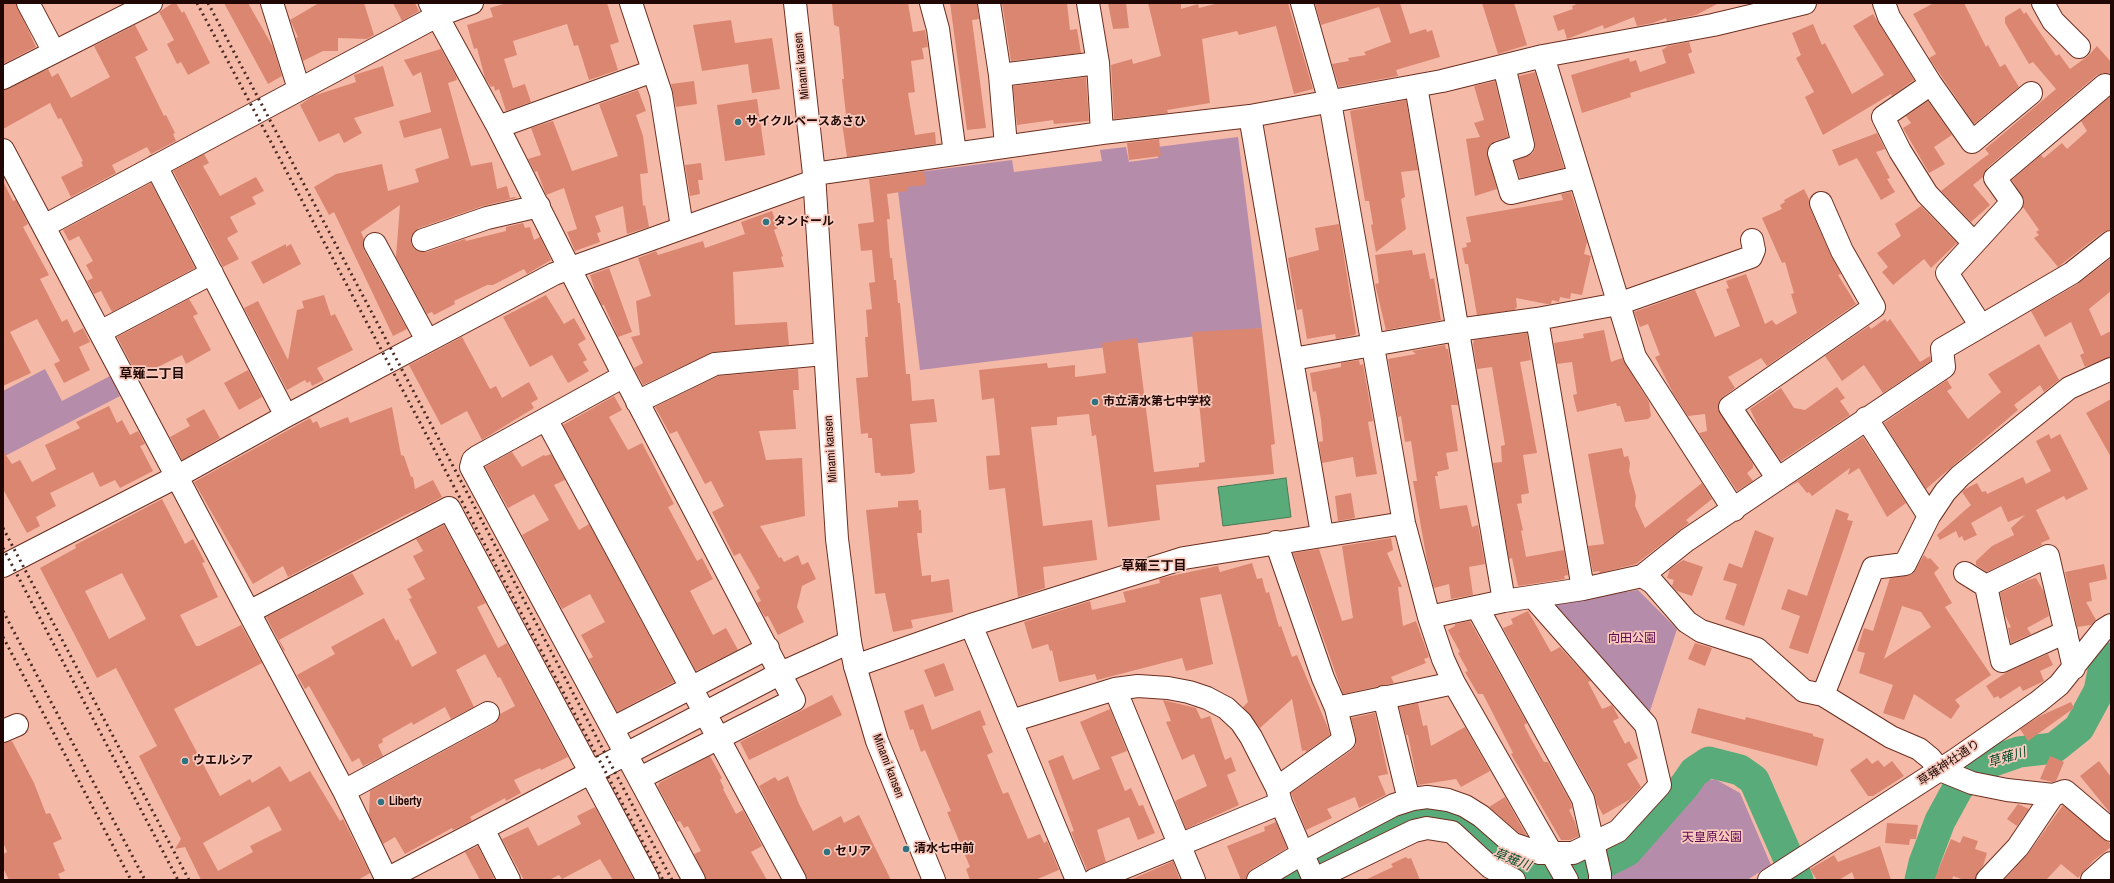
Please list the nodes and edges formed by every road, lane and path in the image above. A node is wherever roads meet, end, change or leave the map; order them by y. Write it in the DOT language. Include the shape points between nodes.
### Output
graph roads {
  1 [pos="28,3"];
  2 [pos="151,3"];
  3 [pos="272,3"];
  4 [pos="472,3"];
  5 [pos="631,3"];
  6 [pos="795,3"];
  7 [pos="931,3"];
  8 [pos="989,3"];
  9 [pos="1088,3"];
  10 [pos="1302,3"];
  11 [pos="1805,3"];
  12 [pos="1884,3"];
  13 [pos="2043,3"];
  14 [pos="433,9"];
  15 [pos="2078,47"];
  16 [pos="54,52"];
  17 [pos="1543,56"];
  18 [pos="1098,63"];
  19 [pos="1504,66"];
  20 [pos="653,72"];
  21 [pos="1000,75"];
  22 [pos="3,78"];
  23 [pos="1931,84"];
  24 [pos="1416,86"];
  25 [pos="2105,86"];
  26 [pos="299,89"];
  27 [pos="2031,93"];
  28 [pos="1330,102"];
  29 [pos="1250,116"];
  30 [pos="498,127"];
  31 [pos="1102,133"];
  32 [pos="1006,146"];
  33 [pos="3,150"];
  34 [pos="956,153"];
  35 [pos="156,166"];
  36 [pos="1579,176"];
  37 [pos="814,178"];
  38 [pos="1821,203"];
  39 [pos="539,206"];
  40 [pos="44,226"];
  41 [pos="682,228"];
  42 [pos="423,240"];
  43 [pos="1752,240"];
  44 [pos="2111,242"];
  45 [pos="1974,243"];
  46 [pos="375,244"];
  47 [pos="569,268"];
  48 [pos="212,273"];
  49 [pos="1618,304"];
  50 [pos="1537,319"];
  51 [pos="1981,326"];
  52 [pos="1457,330"];
  53 [pos="100,332"];
  54 [pos="427,340"];
  55 [pos="1372,345"];
  56 [pos="824,354"];
  57 [pos="1293,359"];
  58 [pos="2111,369"];
  59 [pos="624,376"];
  60 [pos="637,402"];
  61 [pos="286,416"];
  62 [pos="1866,418"];
  63 [pos="546,419"];
  64 [pos="178,476"];
  65 [pos="1778,479"];
  66 [pos="1734,510"];
  67 [pos="1929,516"];
  68 [pos="1404,523"];
  69 [pos="1322,534"];
  70 [pos="1276,542"];
  71 [pos="3,566"];
  72 [pos="1965,573"];
  73 [pos="1642,576"];
  74 [pos="1986,586"];
  75 [pos="1582,589"];
  76 [pos="1533,597"];
  77 [pos="1504,601"];
  78 [pos="1477,607"];
  79 [pos="249,612"];
  80 [pos="1429,617"];
  81 [pos="2111,625"];
  82 [pos="970,626"];
  83 [pos="2066,632"];
  84 [pos="850,642"];
  85 [pos="768,648"];
  86 [pos="855,666"];
  87 [pos="2074,668"];
  88 [pos="781,674"];
  89 [pos="1454,683"];
  90 [pos="691,688"];
  91 [pos="1115,689"];
  92 [pos="1823,695"];
  93 [pos="1384,697"];
  94 [pos="1336,708"];
  95 [pos="488,713"];
  96 [pos="705,714"];
  97 [pos="1011,721"];
  98 [pos="614,728"];
  99 [pos="718,738"];
  100 [pos="628,755"];
  101 [pos="590,772"];
  102 [pos="1957,777"];
  103 [pos="640,778"];
  104 [pos="344,792"];
  105 [pos="2053,795"];
  106 [pos="1279,796"];
  107 [pos="1408,800"];
  108 [pos="483,829"];
  109 [pos="2111,830"];
  110 [pos="1594,844"];
  111 [pos="1180,845"];
  112 [pos="1303,853"];
  113 [pos="1552,854"];
  114 [pos="2111,863"];
  115 [pos="1600,877"];
  116 [pos="386,880"];
  117 [pos="509,880"];
  118 [pos="648,880"];
  119 [pos="694,880"];
  120 [pos="795,880"];
  121 [pos="934,880"];
  122 [pos="1077,880"];
  123 [pos="1094,880"];
  124 [pos="1194,880"];
  125 [pos="1258,880"];
  126 [pos="1314,880"];
  127 [pos="1514,880"];
  128 [pos="1566,880"];
  129 [pos="1769,880"];
  130 [pos="1987,880"];
  131 [pos="2092,880"];
  1 -- 16 [label="street"];
  2 -- 16 [label="street"];
  3 -- 26 [label="street"];
  4 -- 14 [label="street"];
  5 -- 20 [label="street"];
  6 -- 37 [label="street, Minami kansen"];
  7 -- 34 [label="street" via="938,29"];
  8 -- 21 [label="street"];
  9 -- 18 [label="street"];
  10 -- 28 [label="street"];
  11 -- 17 [label="street" via="1713,25"];
  12 -- 23 [label="street" via="1889,17"];
  13 -- 15 [label="street" via="2053,21"];
  14 -- 26 [label="street"];
  14 -- 30 [label="street"];
  16 -- 22 [label="street"];
  17 -- 19 [label="street"];
  17 -- 36 [label="street"];
  18 -- 21 [label="street"];
  18 -- 31 [label="street"];
  19 -- 24 [label="street"];
  19 -- 36 [label="street" via="1523,145 1499,153 1511,193"];
  20 -- 30 [label="street"];
  20 -- 41 [label="street" via="661,94"];
  21 -- 32 [label="street"];
  23 -- 27 [label="street" via="1972,142"];
  23 -- 45 [label="street" via="1883,117 1900,151 1927,194"];
  24 -- 28 [label="street"];
  24 -- 52 [label="street"];
  25 -- 45 [label="street" via="1995,178 2012,202"];
  26 -- 35 [label="street"];
  28 -- 29 [label="street"];
  28 -- 55 [label="street"];
  29 -- 31 [label="street"];
  29 -- 57 [label="street"];
  30 -- 39 [label="street"];
  31 -- 32 [label="street"];
  32 -- 34 [label="street"];
  33 -- 40 [label="street"];
  34 -- 37 [label="street"];
  35 -- 40 [label="street"];
  35 -- 48 [label="street"];
  36 -- 49 [label="street"];
  37 -- 41 [label="street"];
  37 -- 56 [label="street, Minami kansen"];
  38 -- 65 [label="street" via="1842,251 1874,307 1730,407"];
  39 -- 42 [label="street" via="487,218"];
  39 -- 47 [label="street"];
  40 -- 53 [label="street"];
  41 -- 47 [label="street"];
  43 -- 49 [label="street" via="1754,250 1751,257"];
  44 -- 51 [label="street" via="2072,273"];
  45 -- 51 [label="street" via="1947,273"];
  46 -- 54 [label="street"];
  47 -- 54 [label="street"];
  47 -- 59 [label="street"];
  48 -- 53 [label="street"];
  48 -- 61 [label="street"];
  49 -- 50 [label="street"];
  49 -- 66 [label="street" via="1635,357"];
  50 -- 52 [label="street"];
  50 -- 75 [label="street"];
  51 -- 62 [label="street" via="1942,349 1944,367"];
  52 -- 55 [label="street"];
  52 -- 77 [label="street"];
  53 -- 64 [label="street"];
  54 -- 61 [label="street"];
  55 -- 57 [label="street"];
  55 -- 68 [label="street"];
  56 -- 60 [label="street" via="715,364"];
  56 -- 84 [label="street, Minami kansen" via="837,539"];
  57 -- 69 [label="street"];
  58 -- 67 [label="street" via="2069,388 1960,476 1945,492"];
  59 -- 60 [label="street"];
  59 -- 63 [label="street"];
  60 -- 85 [label="street"];
  61 -- 64 [label="street"];
  62 -- 65 [label="street"];
  62 -- 67 [label="street"];
  63 -- 90 [label="street"];
  63 -- 98 [label="street" via="477,456 471,467"];
  64 -- 71 [label="street"];
  64 -- 79 [label="street"];
  65 -- 66 [label="street"];
  66 -- 73 [label="street" via="1687,540"];
  67 -- 92 [label="street" via="1905,564 1873,568"];
  68 -- 69 [label="street"];
  68 -- 80 [label="street"];
  69 -- 70 [label="street"];
  70 -- 82 [label="street" via="1168,562"];
  70 -- 94 [label="street" via="1323,678"];
  72 -- 74 [label="street"];
  73 -- 75 [label="street"];
  73 -- 92 [label="street" via="1653,582 1687,622 1702,631 1757,649 1804,691"];
  74 -- 83 [label="street" via="2002,661"];
  74 -- 83 [label="street" via="2048,556"];
  75 -- 76 [label="street"];
  76 -- 77 [label="street"];
  76 -- 110 [label="street" via="1646,725 1660,785 1618,831"];
  77 -- 78 [label="street"];
  78 -- 80 [label="street"];
  78 -- 110 [label="street" via="1583,799"];
  79 -- 101 [label="street" via="449,508"];
  79 -- 104 [label="street"];
  80 -- 89 [label="street"];
  81 -- 87 [label="street, 草薙神社通り" via="2098,636"];
  82 -- 86 [label="street"];
  82 -- 97 [label="street"];
  83 -- 87 [label="street"];
  84 -- 86 [label="street, Minami kansen"];
  84 -- 88 [label="street"];
  85 -- 88 [label="street"];
  85 -- 90 [label="street"];
  86 -- 121 [label="street, Minami kansen" via="877,741"];
  87 -- 102 [label="street, 草薙神社通り" via="2059,685"];
  88 -- 96 [label="street"];
  88 -- 99 [label="street" via="794,700"];
  89 -- 93 [label="street"];
  89 -- 113 [label="street"];
  90 -- 96 [label="street"];
  90 -- 98 [label="street"];
  91 -- 97 [label="street"];
  91 -- 106 [label="street" via="1138,686 1168,688 1207,698 1226,708 1241,722 1251,737"];
  91 -- 111 [label="street"];
  92 -- 102 [label="street" via="1878,730 1918,749"];
  93 -- 94 [label="street"];
  93 -- 107 [label="street"];
  94 -- 106 [label="street" via="1344,740"];
  95 -- 104 [label="street"];
  96 -- 99 [label="street"];
  96 -- 100 [label="street"];
  97 -- 122 [label="street"];
  98 -- 100 [label="street"];
  99 -- 103 [label="street"];
  99 -- 120 [label="street"];
  100 -- 101 [label="street"];
  100 -- 103 [label="street"];
  101 -- 108 [label="street"];
  101 -- 118 [label="street"];
  102 -- 105 [label="street" via="2007,790"];
  102 -- 129 [label="street, 草薙神社通り"];
  103 -- 119 [label="street"];
  104 -- 116 [label="street"];
  105 -- 109 [label="street" via="2065,791"];
  105 -- 130 [label="street" via="2018,847"];
  106 -- 111 [label="street"];
  106 -- 112 [label="street"];
  107 -- 112 [label="street"];
  107 -- 113 [label="street" via="1427,797 1465,806 1481,816 1513,844 1528,850"];
  108 -- 116 [label="street"];
  108 -- 117 [label="street"];
  110 -- 113 [label="street" via="1573,853"];
  110 -- 115 [label="street"];
  111 -- 123 [label="street"];
  111 -- 124 [label="street"];
  112 -- 125 [label="street"];
  112 -- 126 [label="street"];
  113 -- 128 [label="street"];
  114 -- 131 [label="street"];
  126 -- 127 [label="street" via="1414,831 1427,828 1452,832 1490,867"];
}
